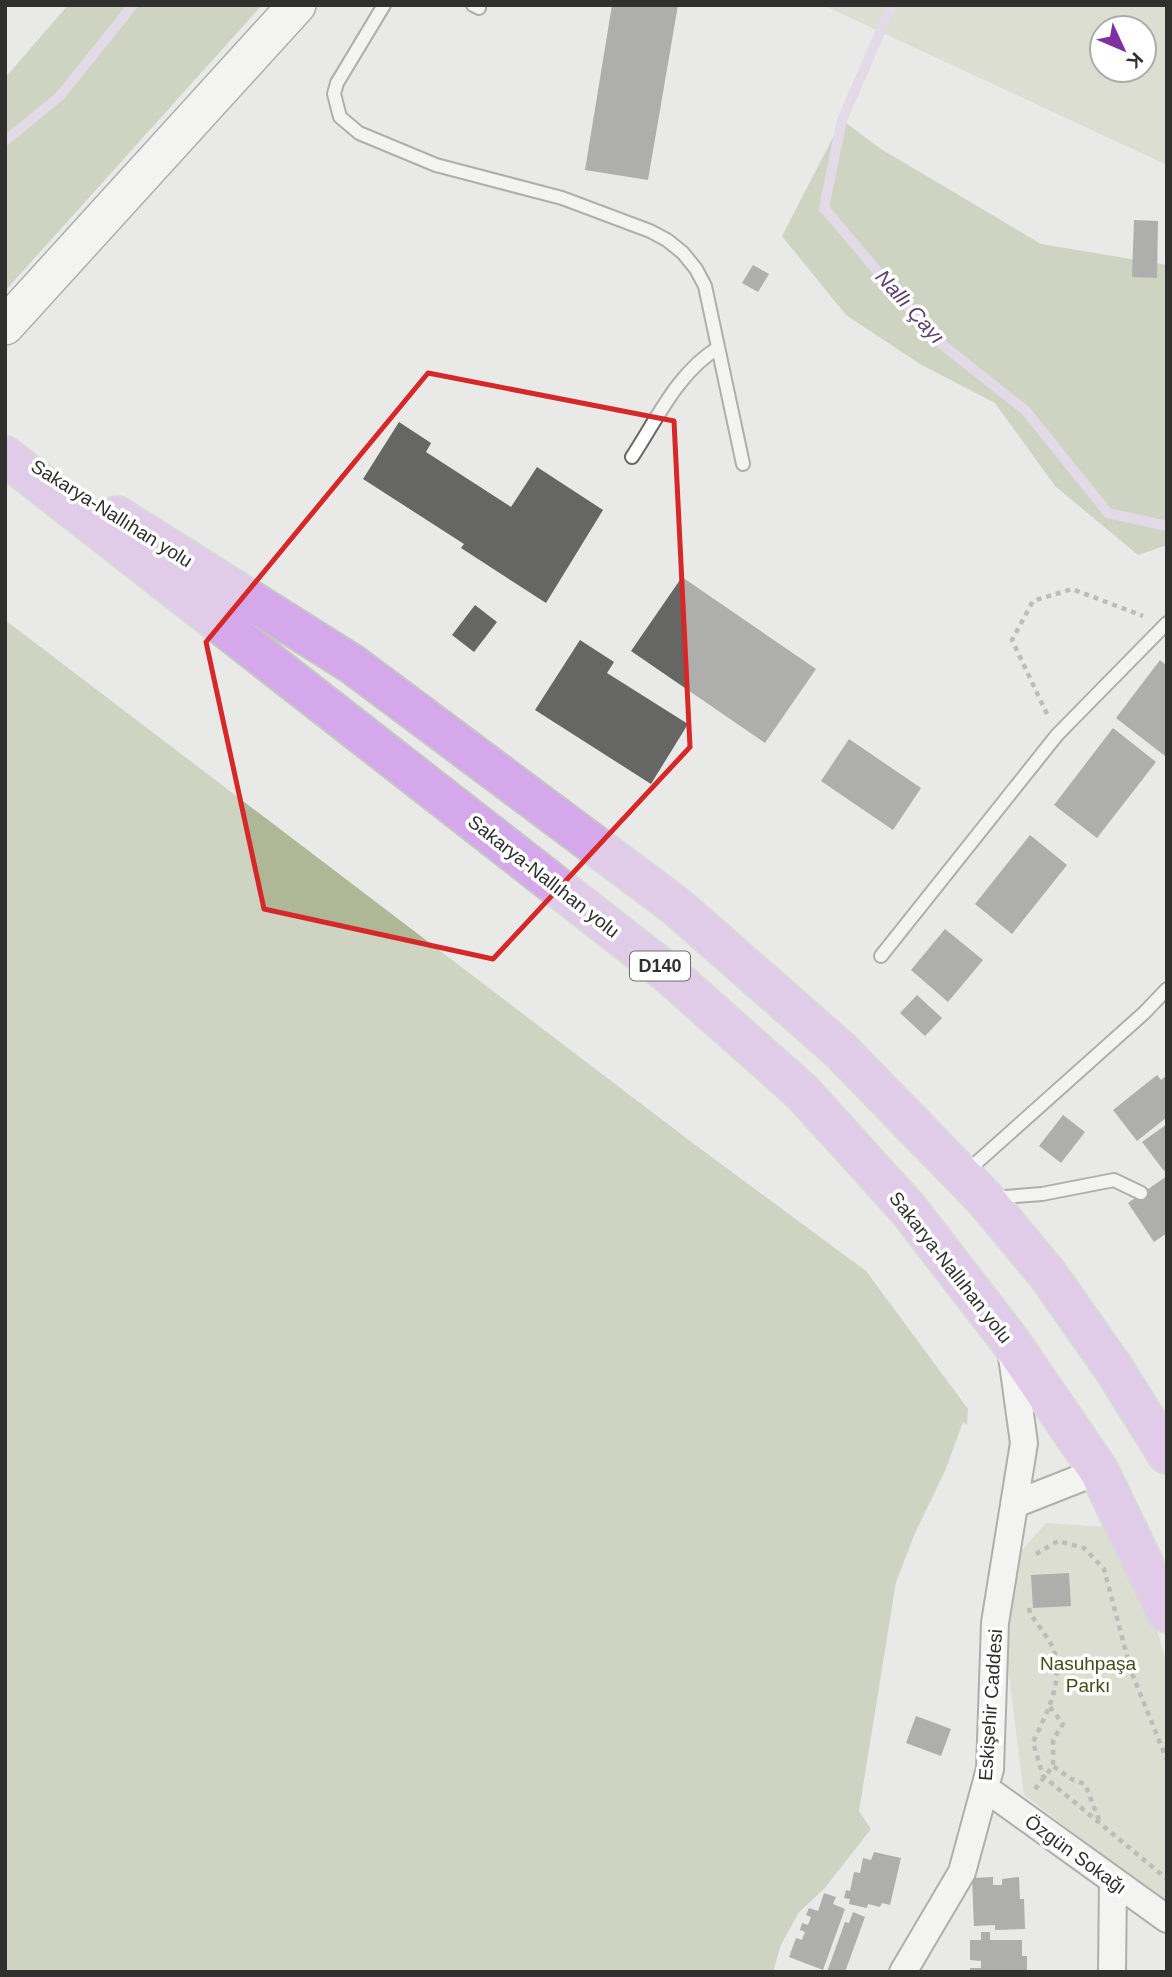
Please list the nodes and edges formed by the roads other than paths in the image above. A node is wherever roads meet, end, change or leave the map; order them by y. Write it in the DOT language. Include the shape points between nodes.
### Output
graph roads {
  1 [pos="297,5"];
  2 [pos="384,5"];
  3 [pos="5,326"];
  4 [pos="718,348"];
  5 [pos="5,446"];
  6 [pos="5,456"];
  7 [pos="632,457"];
  8 [pos="743,464"];
  9 [pos="1165,623"];
  10 [pos="881,956"];
  11 [pos="1167,989"];
  12 [pos="973,1187"];
  13 [pos="1141,1194"];
  14 [pos="1010,1340"];
  15 [pos="1167,1454"];
  16 [pos="1099,1471"];
  17 [pos="1015,1504"];
  18 [pos="1167,1613"];
  19 [pos="985,1788"];
  20 [pos="1106,1875"];
  21 [pos="1167,1919"];
  22 [pos="904,1972"];
  23 [pos="1112,1972"];
  1 -- 3 [label="main road"];
  2 -- 4 [label="lane" via="337,83 336,106 349,127 436,165 562,198 667,240 683,253 705,286"];
  4 -- 7 [label="lane" via="686,374"];
  4 -- 8 [label="lane"];
  5 -- 12 [label="main road, Sakarya-Nallıhan yolu / D140" via="352,663 676,906 840,1049"];
  6 -- 14 [label="main road, Sakarya-Nallıhan yolu / D140" via="670,974 802,1092 908,1209"];
  9 -- 10 [label="lane" via="1057,735"];
  11 -- 12 [label="lane"];
  12 -- 13 [label="lane" via="1042,1194 1114,1180"];
  12 -- 15 [label="main road, Sakarya-Nallıhan yolu / D140" via="1048,1276"];
  14 -- 16 [label="main road, Sakarya-Nallıhan yolu / D140"];
  14 -- 17 [label="street, Eskişehir Caddesi" via="1024,1443"];
  16 -- 17 [label="street"];
  16 -- 18 [label="main road, Sakarya-Nallıhan yolu / D140"];
  17 -- 19 [label="street, Eskişehir Caddesi" via="995,1623 990,1769"];
  19 -- 20 [label="street, Özgün Sokağı"];
  19 -- 22 [label="street, Eskişehir Caddesi" via="962,1872"];
  20 -- 21 [label="street, Özgün Sokağı"];
  20 -- 23 [label="street"];
}
